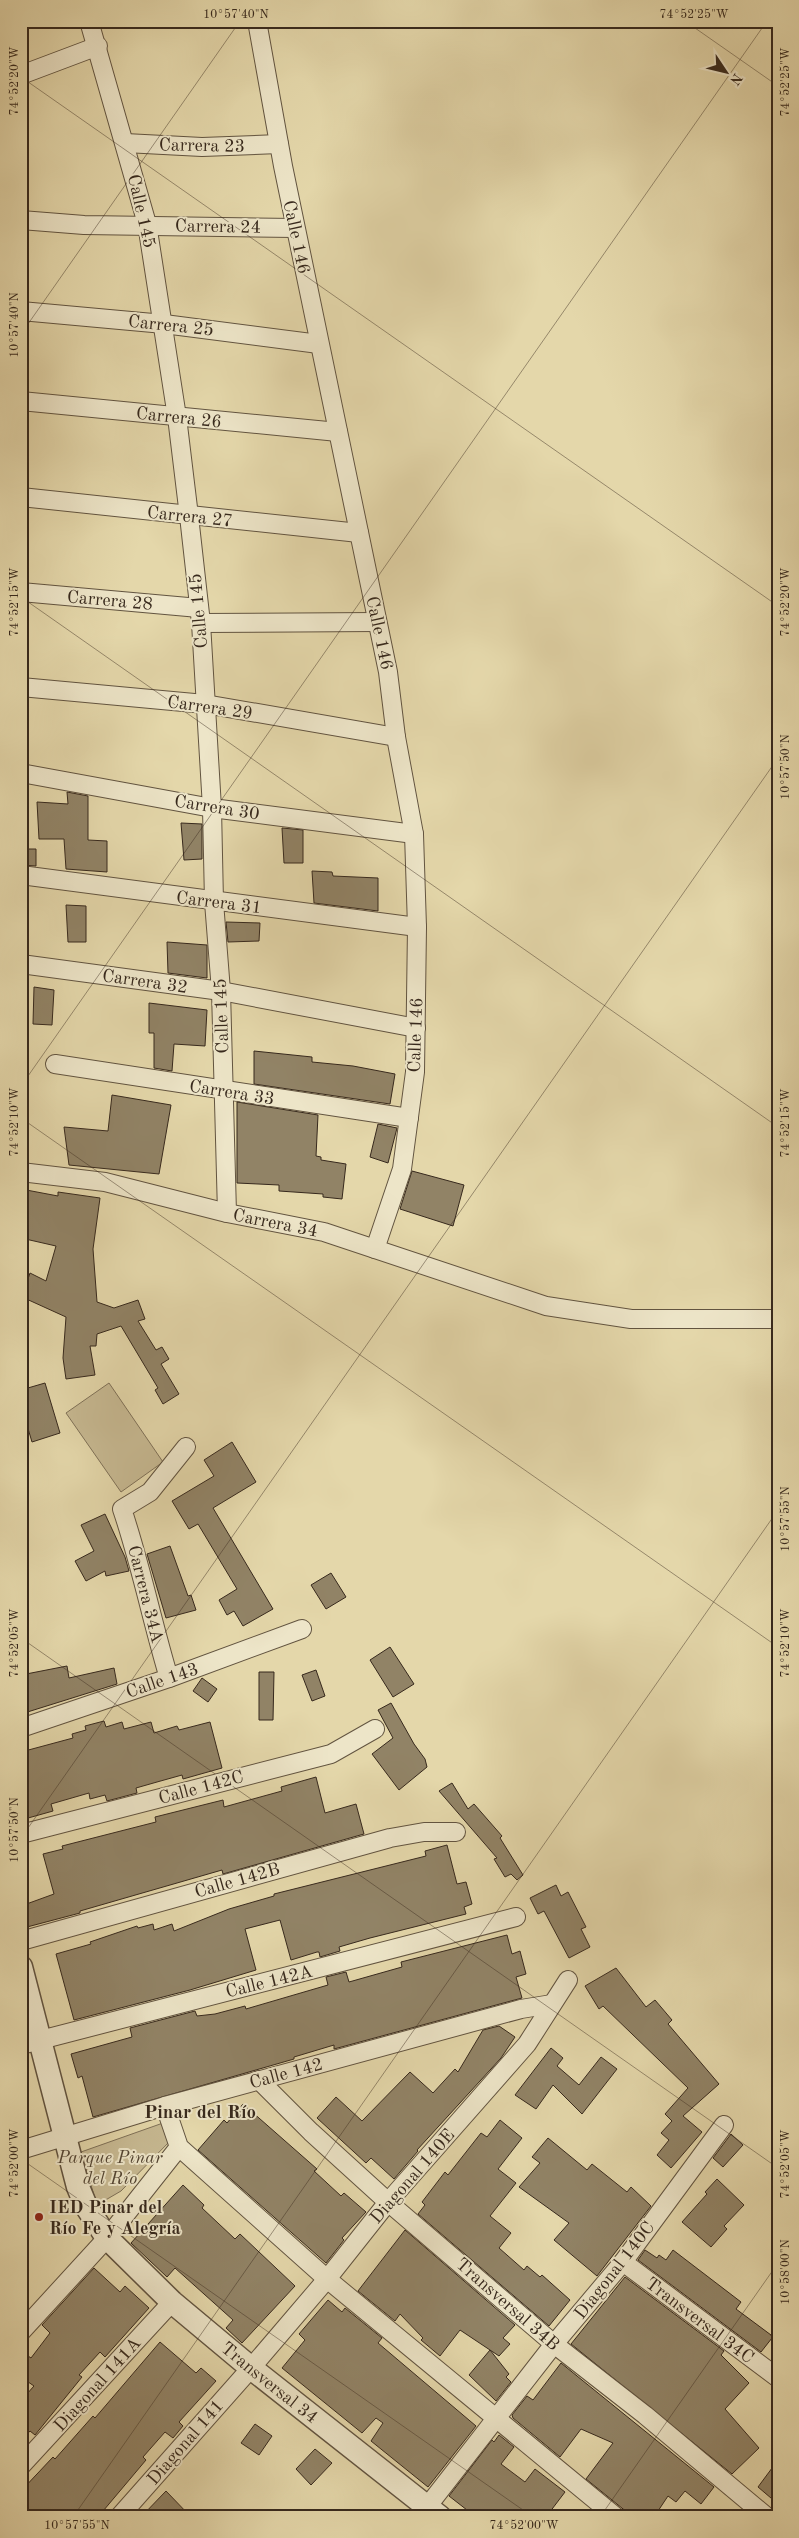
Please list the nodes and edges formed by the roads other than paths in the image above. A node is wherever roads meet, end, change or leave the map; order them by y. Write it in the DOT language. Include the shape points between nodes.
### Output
graph roads {
  1 [pos="89,21"];
  2 [pos="257,21"];
  3 [pos="98,46"];
  4 [pos="21,75"];
  5 [pos="125,143"];
  6 [pos="279,144"];
  7 [pos="21,220"];
  8 [pos="147,224"];
  9 [pos="296,228"];
  10 [pos="21,311"];
  11 [pos="164,324"];
  12 [pos="319,344"];
  13 [pos="21,401"];
  14 [pos="177,417"];
  15 [pos="338,432"];
  16 [pos="21,497"];
  17 [pos="189,516"];
  18 [pos="359,533"];
  19 [pos="21,592"];
  20 [pos="200,615"];
  21 [pos="377,622"];
  22 [pos="21,687"];
  23 [pos="205,704"];
  24 [pos="396,737"];
  25 [pos="21,773"];
  26 [pos="212,808"];
  27 [pos="414,834"];
  28 [pos="21,875"];
  29 [pos="214,902"];
  30 [pos="417,927"];
  31 [pos="21,964"];
  32 [pos="221,991"];
  33 [pos="416,1028"];
  34 [pos="55,1064"];
  35 [pos="224,1090"];
  36 [pos="409,1118"];
  37 [pos="21,1172"];
  38 [pos="227,1212"];
  39 [pos="375,1249"];
  40 [pos="778,1319"];
  41 [pos="186,1447"];
  42 [pos="302,1630"];
  43 [pos="169,1678"];
  44 [pos="21,1728"];
  45 [pos="375,1729"];
  46 [pos="456,1832"];
  47 [pos="21,1834"];
  48 [pos="516,1917"];
  49 [pos="21,1941"];
  50 [pos="21,1967"];
  51 [pos="568,1980"];
  52 [pos="552,2004"];
  53 [pos="31,2042"];
  54 [pos="259,2080"];
  55 [pos="165,2106"];
  56 [pos="724,2125"];
  57 [pos="64,2137"];
  58 [pos="179,2147"];
  59 [pos="21,2150"];
  60 [pos="388,2202"];
  61 [pos="107,2238"];
  62 [pos="622,2262"];
  63 [pos="327,2278"];
  64 [pos="172,2302"];
  65 [pos="21,2332"];
  66 [pos="554,2344"];
  67 [pos="251,2368"];
  68 [pos="778,2378"];
  69 [pos="497,2420"];
  70 [pos="21,2466"];
  71 [pos="433,2512"];
  72 [pos="119,2517"];
  73 [pos="616,2517"];
  74 [pos="766,2517"];
  1 -- 3 [label="street, Calle 145"];
  2 -- 6 [label="street, Calle 146"];
  3 -- 4 [label="street"];
  3 -- 5 [label="street, Calle 145"];
  5 -- 6 [label="street, Carrera 23" via="202,147"];
  5 -- 8 [label="street, Calle 145"];
  6 -- 9 [label="street, Calle 146"];
  7 -- 8 [label="street, Carrera 24" via="84,225"];
  8 -- 9 [label="street, Carrera 24"];
  8 -- 11 [label="street, Calle 145"];
  9 -- 12 [label="street, Calle 146"];
  10 -- 11 [label="street, Carrera 25"];
  11 -- 12 [label="street, Carrera 25"];
  11 -- 14 [label="street, Calle 145"];
  12 -- 15 [label="street, Calle 146"];
  13 -- 14 [label="street, Carrera 26"];
  14 -- 15 [label="street, Carrera 26"];
  14 -- 17 [label="street, Calle 145"];
  15 -- 18 [label="street, Calle 146"];
  16 -- 17 [label="street, Carrera 27"];
  17 -- 18 [label="street, Carrera 27"];
  17 -- 20 [label="street, Calle 145"];
  18 -- 21 [label="street, Calle 146"];
  19 -- 20 [label="street, Carrera 28"];
  20 -- 21 [label="street, Carrera 28"];
  20 -- 23 [label="street, Calle 145"];
  21 -- 24 [label="street, Calle 146" via="388,672"];
  22 -- 23 [label="street, Carrera 29"];
  23 -- 24 [label="street, Carrera 29"];
  23 -- 26 [label="street, Calle 145"];
  24 -- 27 [label="street, Calle 146"];
  25 -- 26 [label="street, Carrera 30"];
  26 -- 27 [label="street, Carrera 30"];
  26 -- 29 [label="street, Calle 145"];
  27 -- 30 [label="street, Calle 146"];
  28 -- 29 [label="street, Carrera 31"];
  29 -- 30 [label="street, Carrera 31"];
  29 -- 32 [label="street, Calle 145"];
  30 -- 33 [label="street, Calle 146"];
  31 -- 32 [label="street, Carrera 32"];
  32 -- 33 [label="street, Carrera 32"];
  32 -- 35 [label="street, Calle 145"];
  33 -- 36 [label="street, Calle 146"];
  34 -- 35 [label="street, Carrera 33"];
  35 -- 36 [label="street, Carrera 33"];
  35 -- 38 [label="street, Calle 145"];
  36 -- 39 [label="street, Calle 146" via="402,1169"];
  37 -- 38 [label="street, Carrera 34" via="105,1182"];
  38 -- 39 [label="street, Carrera 34" via="324,1232"];
  39 -- 40 [label="street, Carrera 34" via="546,1306 631,1319"];
  41 -- 43 [label="street, Carrera 34A" via="150,1492 122,1510 138,1554 150,1616"];
  42 -- 43 [label="street, Calle 143"];
  43 -- 44 [label="street, Calle 143"];
  45 -- 47 [label="street, Calle 142C" via="331,1754"];
  46 -- 49 [label="street, Calle 142B" via="424,1832 390,1838"];
  48 -- 53 [label="street, Calle 142A"];
  50 -- 53 [label="street"];
  51 -- 52 [label="street, Diagonal 140E"];
  52 -- 54 [label="street, Calle 142" via="521,2009"];
  52 -- 60 [label="street, Diagonal 140E" via="527,2044"];
  53 -- 57 [label="street"];
  54 -- 55 [label="street, Calle 142"];
  54 -- 60 [label="street, Transversal 34B"];
  55 -- 57 [label="street, Calle 142"];
  55 -- 58 [label="street"];
  56 -- 62 [label="street, Diagonal 140C"];
  57 -- 59 [label="street, Calle 142"];
  57 -- 61 [label="street" via="86,2206"];
  58 -- 61 [label="street"];
  58 -- 63 [label="street"];
  60 -- 63 [label="street, Diagonal 140E"];
  60 -- 66 [label="street, Transversal 34B"];
  61 -- 64 [label="street, Transversal 34"];
  61 -- 65 [label="street"];
  62 -- 66 [label="street, Diagonal 140C"];
  62 -- 68 [label="street, Transversal 34C"];
  63 -- 67 [label="street, Diagonal 140E"];
  63 -- 69 [label="street"];
  64 -- 67 [label="street, Transversal 34"];
  64 -- 70 [label="street, Diagonal 141A"];
  66 -- 69 [label="street, Diagonal 140C"];
  66 -- 74 [label="street, Transversal 34B" via="666,2432"];
  67 -- 71 [label="street, Transversal 34"];
  67 -- 72 [label="street, Diagonal 141"];
  69 -- 71 [label="street, Diagonal 140C"];
  69 -- 73 [label="street"];
}
